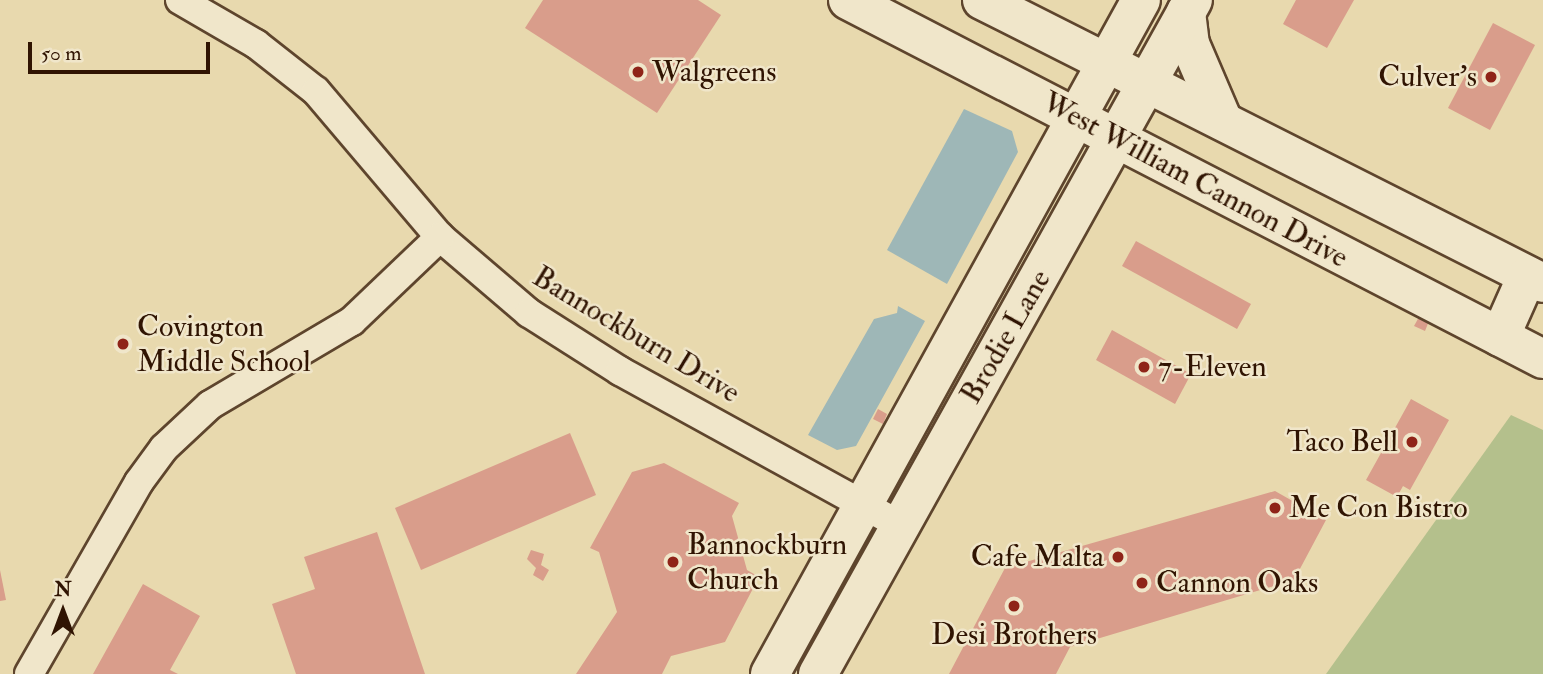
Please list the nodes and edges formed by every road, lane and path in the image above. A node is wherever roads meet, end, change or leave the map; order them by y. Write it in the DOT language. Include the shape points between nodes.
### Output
graph roads {
  1 [pos="180,0"];
  2 [pos="848,0"];
  3 [pos="982,0"];
  4 [pos="1141,0"];
  5 [pos="1190,6"];
  6 [pos="1107,64"];
  7 [pos="1148,86"];
  8 [pos="1078,117"];
  9 [pos="1223,121"];
  10 [pos="1119,140"];
  11 [pos="440,237"];
  12 [pos="1535,279"];
  13 [pos="1500,337"];
  14 [pos="1543,359"];
  15 [pos="863,504"];
  16 [pos="900,525"];
  17 [pos="29,674"];
  18 [pos="770,674"];
  19 [pos="818,674"];
  1 -- 11 [label="street, Bannockburn Drive" via="256,44 316,91"];
  2 -- 8 [label="main road, West William Cannon Drive"];
  3 -- 6 [label="main road, West William Cannon Drive"];
  4 -- 6 [label="main road, Brodie Lane"];
  5 -- 7 [label="main road, Brodie Lane"];
  5 -- 9 [label="main road" via="1190,44"];
  6 -- 7 [label="main road, West William Cannon Drive"];
  6 -- 8 [label="main road, Brodie Lane"];
  7 -- 9 [label="main road, West William Cannon Drive"];
  7 -- 10 [label="main road, Brodie Lane"];
  8 -- 10 [label="main road, West William Cannon Drive"];
  8 -- 15 [label="main road, Brodie Lane"];
  9 -- 12 [label="main road, West William Cannon Drive"];
  10 -- 13 [label="main road, West William Cannon Drive"];
  10 -- 16 [label="main road, Brodie Lane"];
  11 -- 15 [label="street, Bannockburn Drive" via="571,342"];
  11 -- 17 [label="street" via="352,321 210,405 164,448 139,482"];
  12 -- 13 [label="main road"];
  13 -- 14 [label="main road, West William Cannon Drive"];
  15 -- 16 [label="street, Bannockburn Drive"];
  15 -- 18 [label="main road, Brodie Lane"];
  16 -- 19 [label="main road, Brodie Lane"];
}
